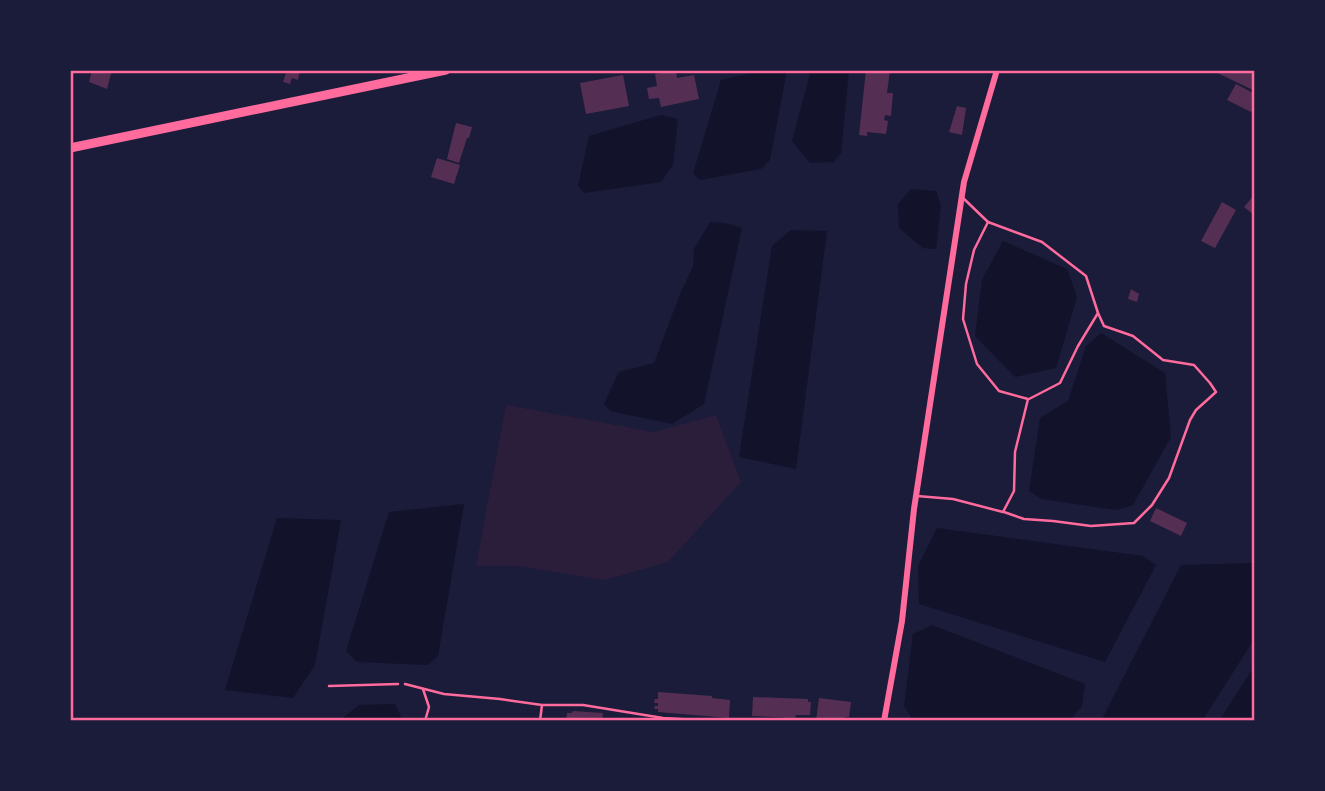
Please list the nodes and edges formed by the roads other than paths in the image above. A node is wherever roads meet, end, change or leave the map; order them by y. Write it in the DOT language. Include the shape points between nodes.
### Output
graph roads {
  1 [pos="446,70"];
  2 [pos="997,70"];
  3 [pos="70,148"];
  4 [pos="962,197"];
  5 [pos="988,222"];
  6 [pos="1098,313"];
  7 [pos="1028,399"];
  8 [pos="916,496"];
  9 [pos="1003,512"];
  10 [pos="405,684"];
  11 [pos="423,690"];
  12 [pos="542,705"];
  13 [pos="425,721"];
  14 [pos="540,721"];
  15 [pos="714,721"];
  16 [pos="884,721"];
  1 -- 3 [label="main road"];
  2 -- 4 [label="street"];
  4 -- 5 [label="lane"];
  4 -- 8 [label="street"];
  5 -- 6 [label="lane" via="1042,242 1086,276"];
  5 -- 7 [label="lane" via="974,250 963,319 977,364 999,391"];
  6 -- 7 [label="lane" via="1060,383"];
  6 -- 9 [label="lane" via="1104,326 1133,336 1163,360 1194,365 1216,392 1196,410 1169,478 1134,523 1091,526 1024,519"];
  7 -- 9 [label="lane" via="1015,452 1014,491"];
  8 -- 9 [label="lane" via="953,499"];
  8 -- 16 [label="street" via="902,621"];
  10 -- 11 [label="lane"];
  11 -- 12 [label="lane"];
  11 -- 13 [label="lane" via="429,707"];
  12 -- 14 [label="lane"];
  12 -- 15 [label="lane" via="583,705"];
}
